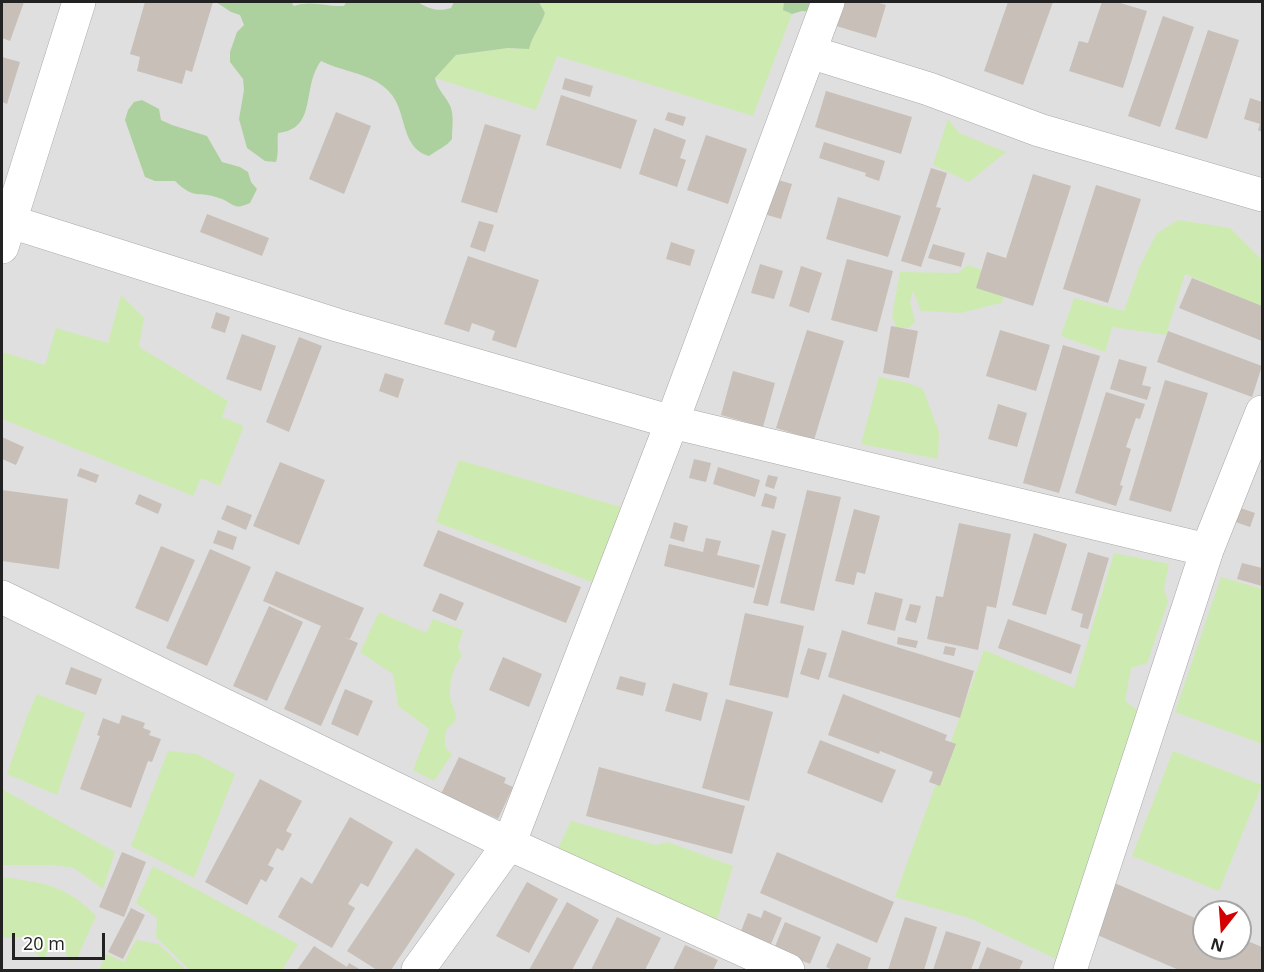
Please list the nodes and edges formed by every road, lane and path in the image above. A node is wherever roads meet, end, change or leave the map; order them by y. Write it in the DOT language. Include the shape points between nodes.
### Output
graph roads {
  1 [pos="79,2"];
  2 [pos="828,2"];
  3 [pos="810,52"];
  4 [pos="1263,195"];
  5 [pos="5,229"];
  6 [pos="1263,412"];
  7 [pos="672,422"];
  8 [pos="1207,550"];
  9 [pos="2,597"];
  10 [pos="509,844"];
  11 [pos="418,970"];
  12 [pos="788,970"];
  13 [pos="1070,970"];
  1 -- 5 [label="street"];
  2 -- 3 [label="street"];
  3 -- 4 [label="street" via="929,89 1040,130"];
  3 -- 7 [label="street"];
  5 -- 7 [label="street"];
  6 -- 8 [label="street"];
  7 -- 8 [label="street"];
  7 -- 10 [label="street"];
  8 -- 13 [label="street"];
  9 -- 10 [label="street"];
  10 -- 11 [label="street"];
  10 -- 12 [label="street"];
}
